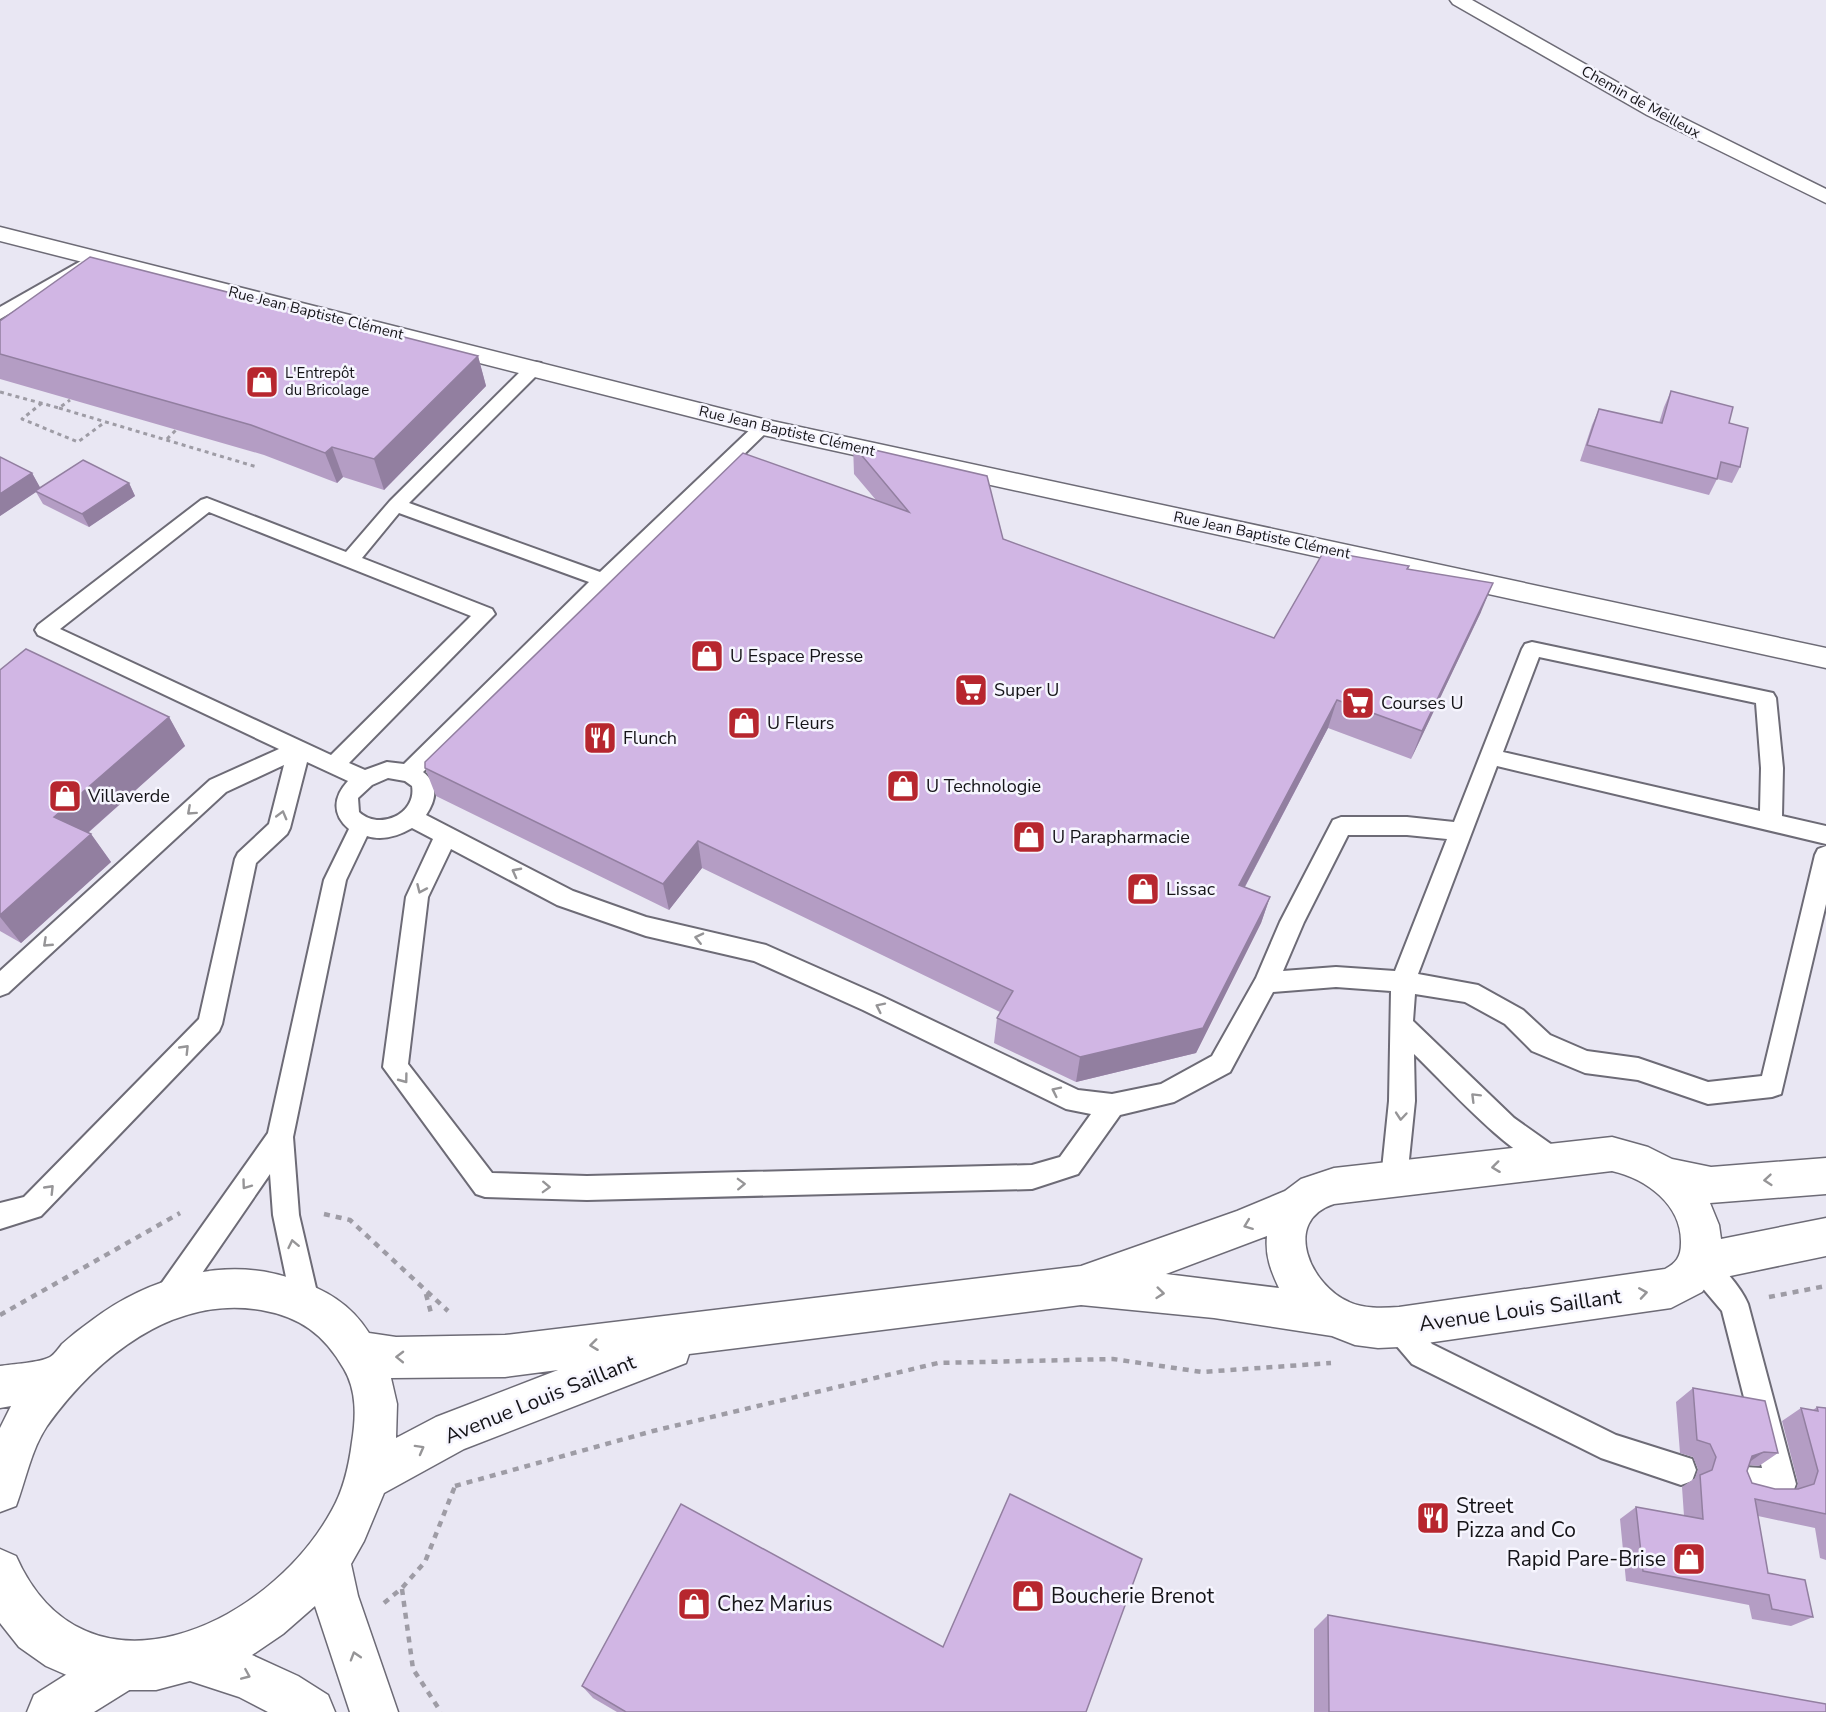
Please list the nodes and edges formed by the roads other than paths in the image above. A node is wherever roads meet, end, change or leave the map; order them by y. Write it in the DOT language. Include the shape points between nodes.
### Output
graph roads {
  1 [pos="1459,0"];
  2 [pos="1826,198"];
  3 [pos="0,234"];
  4 [pos="94,258"];
  5 [pos="0,314"];
  6 [pos="535,367"];
  7 [pos="764,427"];
  8 [pos="396,505"];
  9 [pos="350,560"];
  10 [pos="603,580"];
  11 [pos="1826,658"];
  12 [pos="299,749"];
  13 [pos="1492,757"];
  14 [pos="334,765"];
  15 [pos="410,772"];
  16 [pos="364,779"];
  17 [pos="412,818"];
  18 [pos="1771,822"];
  19 [pos="361,826"];
  20 [pos="1462,832"];
  21 [pos="1826,835"];
  22 [pos="446,836"];
  23 [pos="1826,855"];
  24 [pos="1266,982"];
  25 [pos="1403,982"];
  26 [pos="0,986"];
  27 [pos="1401,1025"];
  28 [pos="1112,1105"];
  29 [pos="280,1137"];
  30 [pos="1552,1160"];
  31 [pos="1664,1175"];
  32 [pos="1826,1176"];
  33 [pos="1394,1179"];
  34 [pos="1299,1204"];
  35 [pos="0,1216"];
  36 [pos="1826,1237"];
  37 [pos="1698,1263"];
  38 [pos="1081,1285"];
  39 [pos="166,1301"];
  40 [pos="305,1301"];
  41 [pos="1332,1316"];
  42 [pos="1399,1327"];
  43 [pos="714,1331"];
  44 [pos="359,1352"];
  45 [pos="58,1377"];
  46 [pos="0,1387"];
  47 [pos="1681,1470"];
  48 [pos="369,1477"];
  49 [pos="1745,1482"];
  50 [pos="0,1490"];
  51 [pos="327,1560"];
  52 [pos="2,1590"];
  53 [pos="190,1658"];
  54 [pos="122,1667"];
  55 [pos="51,1712"];
  56 [pos="311,1712"];
  57 [pos="374,1712"];
  1 -- 2 [label="main road, Chemin de Meilleux" via="1654,111"];
  3 -- 4 [label="main road, Rue Jean Baptiste Clément"];
  4 -- 5 [label="lane"];
  4 -- 6 [label="main road, Rue Jean Baptiste Clément"];
  6 -- 7 [label="main road, Rue Jean Baptiste Clément"];
  6 -- 8 [label="lane"];
  7 -- 10 [label="lane"];
  7 -- 11 [label="main road, Rue Jean Baptiste Clément"];
  8 -- 9 [label="lane"];
  8 -- 10 [label="lane"];
  9 -- 12 [label="lane" via="207,504 45,630"];
  9 -- 14 [label="lane" via="485,614"];
  10 -- 15 [label="lane"];
  12 -- 14 [label="lane"];
  12 -- 26 [label="lane, one-way" via="218,786"];
  35 -- 12 [label="lane, one-way" via="32,1208 210,1024 246,860 279,828"];
  13 -- 18 [label="lane"];
  13 -- 18 [label="lane" via="1532,649 1766,698 1772,768"];
  13 -- 20 [label="lane"];
  14 -- 16 [label="lane"];
  15 -- 16 [label="lane" via="387,770"];
  15 -- 17 [label="lane" via="418,777 426,792"];
  16 -- 19 [label="lane" via="348,795 346,804 353,821"];
  17 -- 19 [label="lane" via="386,829"];
  17 -- 22 [label="lane"];
  18 -- 21 [label="lane"];
  19 -- 29 [label="lane" via="334,880"];
  20 -- 24 [label="lane" via="1407,826 1341,826"];
  20 -- 25 [label="lane"];
  28 -- 22 [label="lane, one-way" via="1076,1101 758,952 646,926 565,898"];
  22 -- 28 [label="lane, one-way" via="417,897 396,1068 485,1185 587,1188 1032,1177 1069,1166"];
  23 -- 25 [label="lane" via="1772,1086 1708,1093 1638,1069 1585,1062 1541,1043 1514,1017 1468,992"];
  24 -- 25 [label="lane" via="1336,977"];
  24 -- 28 [label="lane" via="1221,1064 1165,1094"];
  25 -- 27 [label="lane"];
  30 -- 27 [label="lane, one-way" via="1504,1126"];
  27 -- 33 [label="lane, one-way" via="1402,1101"];
  29 -- 39 [label="lane, one-way"];
  40 -- 29 [label="lane, one-way" via="286,1215"];
  30 -- 31 [label="main road, Avenue Louis Saillant" via="1612,1154 1634,1159"];
  30 -- 33 [label="main road, Avenue Louis Saillant, one-way"];
  32 -- 31 [label="main road, Avenue Louis Saillant, one-way" via="1711,1185"];
  31 -- 37 [label="main road, Avenue Louis Saillant" via="1690,1203 1700,1224 1703,1244"];
  33 -- 34 [label="main road, Avenue Louis Saillant" via="1334,1186 1315,1192"];
  34 -- 38 [label="main road, Avenue Louis Saillant, one-way"];
  34 -- 41 [label="main road, Avenue Louis Saillant" via="1289,1221 1285,1241 1288,1262 1312,1301"];
  36 -- 37 [label="main road"];
  42 -- 37 [label="main road, Avenue Louis Saillant, one-way" via="1671,1288 1688,1278"];
  37 -- 49 [label="lane" via="1734,1304 1781,1484"];
  38 -- 41 [label="main road, Avenue Louis Saillant, one-way" via="1214,1298"];
  38 -- 43 [label="main road, Avenue Louis Saillant"];
  39 -- 40 [label="main road" via="216,1288 263,1289"];
  39 -- 45 [label="main road" via="127,1320"];
  40 -- 44 [label="main road" via="336,1322"];
  41 -- 42 [label="main road, Avenue Louis Saillant" via="1355,1325"];
  42 -- 47 [label="lane" via="1422,1354 1611,1448"];
  43 -- 44 [label="main road, Avenue Louis Saillant, one-way" via="505,1356 396,1358"];
  48 -- 43 [label="main road, Avenue Louis Saillant, one-way" via="451,1432"];
  44 -- 48 [label="main road" via="373,1389 376,1431"];
  45 -- 46 [label="main road"];
  45 -- 50 [label="main road" via="29,1416 9,1457"];
  48 -- 51 [label="main road" via="353,1519"];
  51 -- 53 [label="main road" via="288,1602 242,1636"];
  57 -- 51 [label="main road, one-way"];
  52 -- 54 [label="main road" via="32,1630 64,1652"];
  53 -- 54 [label="main road" via="156,1666"];
  53 -- 56 [label="main road, one-way" via="243,1673 286,1694"];
  54 -- 55 [label="main road"];
}
